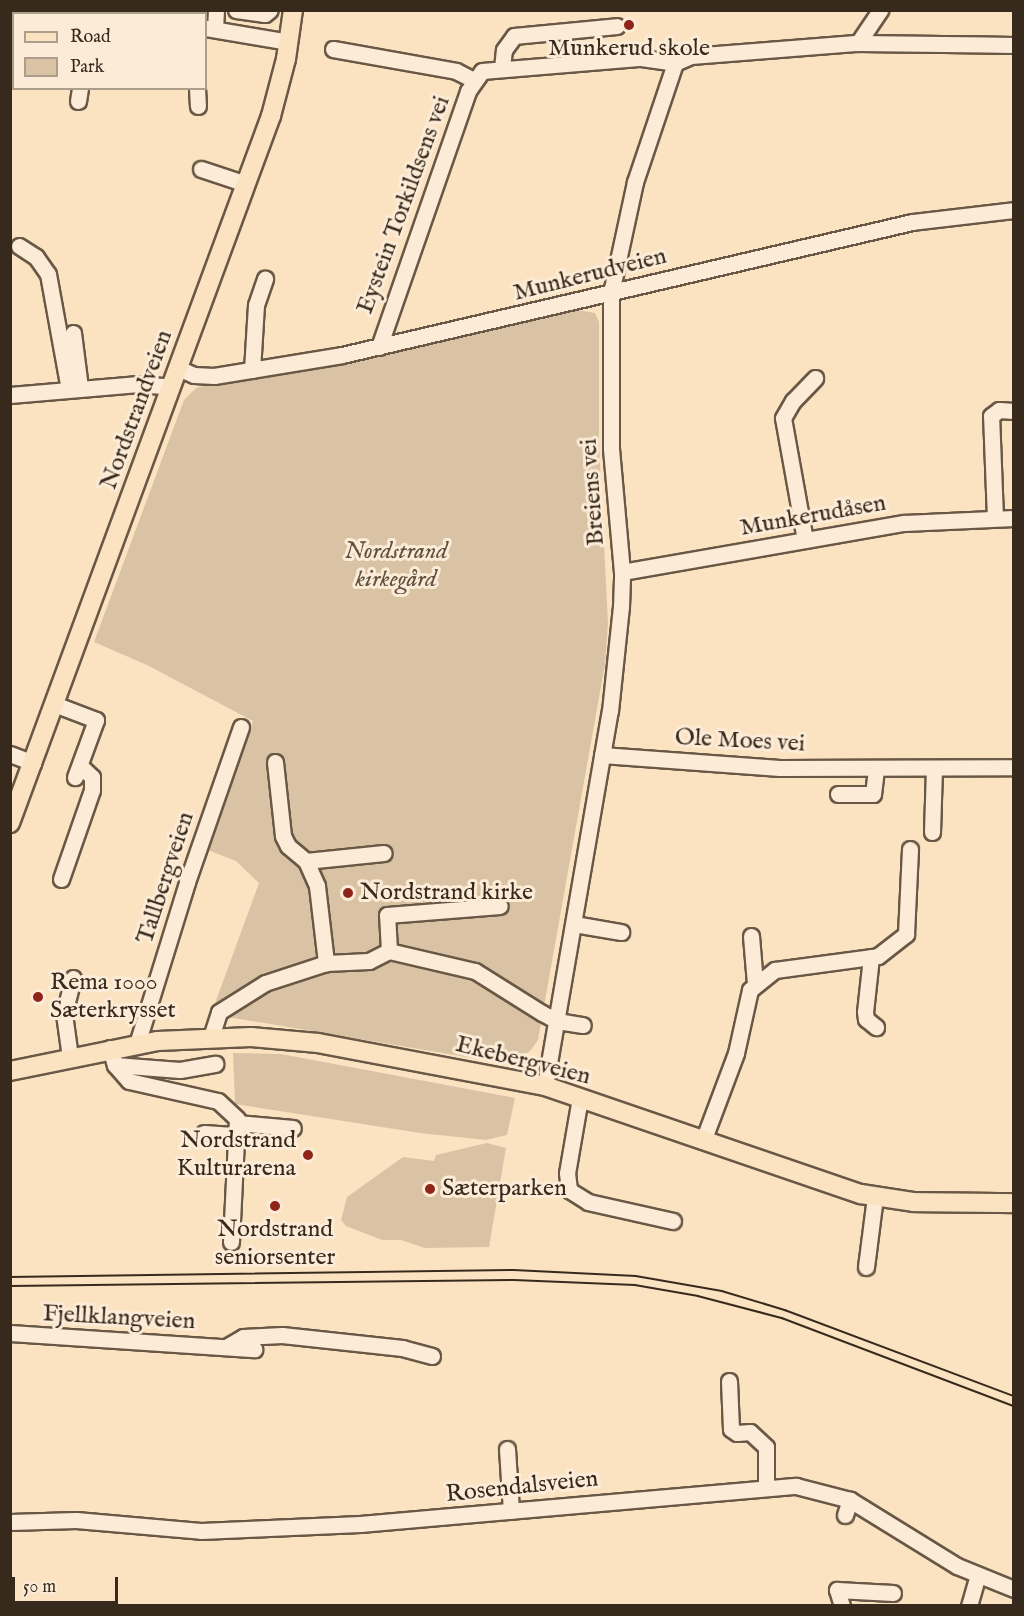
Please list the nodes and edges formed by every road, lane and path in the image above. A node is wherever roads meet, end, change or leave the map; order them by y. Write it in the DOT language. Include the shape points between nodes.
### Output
graph roads {
  1 [pos="32,10"];
  2 [pos="216,10"];
  3 [pos="236,10"];
  4 [pos="270,10"];
  5 [pos="292,10"];
  6 [pos="880,10"];
  7 [pos="48,12"];
  8 [pos="617,27"];
  9 [pos="210,29"];
  10 [pos="289,42"];
  11 [pos="858,42"];
  12 [pos="1014,45"];
  13 [pos="333,49"];
  14 [pos="675,63"];
  15 [pos="501,68"];
  16 [pos="474,80"];
  17 [pos="198,90"];
  18 [pos="198,106"];
  19 [pos="201,169"];
  20 [pos="246,184"];
  21 [pos="1014,210"];
  22 [pos="20,246"];
  23 [pos="265,279"];
  24 [pos="611,292"];
  25 [pos="73,333"];
  26 [pos="379,347"];
  27 [pos="178,368"];
  28 [pos="252,370"];
  29 [pos="815,378"];
  30 [pos="171,387"];
  31 [pos="74,388"];
  32 [pos="10,395"];
  33 [pos="1014,411"];
  34 [pos="995,518"];
  35 [pos="1014,518"];
  36 [pos="805,540"];
  37 [pos="622,572"];
  38 [pos="54,704"];
  39 [pos="241,727"];
  40 [pos="10,754"];
  41 [pos="602,755"];
  42 [pos="275,762"];
  43 [pos="33,763"];
  44 [pos="1014,767"];
  45 [pos="876,768"];
  46 [pos="934,769"];
  47 [pos="838,795"];
  48 [pos="10,823"];
  49 [pos="932,832"];
  50 [pos="910,849"];
  51 [pos="384,853"];
  52 [pos="306,861"];
  53 [pos="61,879"];
  54 [pos="500,906"];
  55 [pos="574,924"];
  56 [pos="621,932"];
  57 [pos="751,936"];
  58 [pos="389,951"];
  59 [pos="871,957"];
  60 [pos="327,963"];
  61 [pos="73,978"];
  62 [pos="755,984"];
  63 [pos="557,1021"];
  64 [pos="584,1025"];
  65 [pos="876,1027"];
  66 [pos="211,1037"];
  67 [pos="137,1044"];
  68 [pos="70,1057"];
  69 [pos="112,1057"];
  70 [pos="214,1064"];
  71 [pos="10,1071"];
  72 [pos="545,1086"];
  73 [pos="580,1098"];
  74 [pos="293,1128"];
  75 [pos="237,1129"];
  76 [pos="204,1133"];
  77 [pos="703,1141"];
  78 [pos="876,1197"];
  79 [pos="1014,1203"];
  80 [pos="673,1221"];
  81 [pos="231,1242"];
  82 [pos="866,1268"];
  83 [pos="10,1333"];
  84 [pos="226,1347"];
  85 [pos="254,1349"];
  86 [pos="432,1356"];
  87 [pos="729,1381"];
  88 [pos="507,1449"];
  89 [pos="837,1480"];
  90 [pos="766,1486"];
  91 [pos="823,1490"];
  92 [pos="850,1500"];
  93 [pos="511,1511"];
  94 [pos="845,1515"];
  95 [pos="10,1522"];
  96 [pos="978,1575"];
  97 [pos="1014,1588"];
  98 [pos="893,1593"];
  99 [pos="842,1605"];
  100 [pos="969,1605"];
  1 -- 7 [label="street"];
  2 -- 9 [label="street"];
  3 -- 4 [label="street" via="265,14"];
  5 -- 10 [label="main road, Nordstrandveien"];
  6 -- 11 [label="street"];
  8 -- 15 [label="street" via="514,36 504,50"];
  9 -- 10 [label="street"];
  10 -- 20 [label="main road, Nordstrandveien" via="277,96"];
  11 -- 12 [label="street"];
  11 -- 14 [label="street" via="691,56"];
  13 -- 16 [label="street" via="456,71"];
  14 -- 15 [label="street" via="640,58"];
  14 -- 24 [label="street, Breiens vei" via="635,182"];
  15 -- 16 [label="street" via="482,71"];
  16 -- 26 [label="street, Eystein Torkildsens vei"];
  17 -- 18 [label="street"];
  19 -- 20 [label="street"];
  20 -- 27 [label="main road, Nordstrandveien"];
  21 -- 24 [label="street, Munkerudveien" via="912,222"];
  22 -- 31 [label="street" via="36,257 48,274"];
  23 -- 28 [label="street" via="251,333"];
  24 -- 26 [label="street, Munkerudveien"];
  24 -- 37 [label="street, Breiens vei" via="611,448"];
  25 -- 31 [label="street"];
  26 -- 28 [label="street, Munkerudveien"];
  27 -- 28 [label="street, Munkerudveien" via="203,377"];
  27 -- 30 [label="main road, Nordstrandveien"];
  29 -- 36 [label="street" via="793,400 783,418"];
  30 -- 31 [label="street" via="139,384"];
  30 -- 38 [label="main road, Nordstrandveien"];
  31 -- 32 [label="street"];
  33 -- 34 [label="street" via="999,410 991,416"];
  34 -- 35 [label="street, Munkerudåsen"];
  34 -- 36 [label="street, Munkerudåsen" via="904,523"];
  36 -- 37 [label="street, Munkerudåsen"];
  37 -- 41 [label="street, Breiens vei" via="610,711"];
  38 -- 43 [label="main road, Nordstrandveien"];
  38 -- 53 [label="street" via="96,720 77,771 92,777 92,790"];
  39 -- 67 [label="street, Tallbergveien"];
  40 -- 43 [label="street"];
  41 -- 45 [label="street, Ole Moes vei" via="780,768"];
  41 -- 55 [label="street, Breiens vei"];
  42 -- 52 [label="street" via="283,836 288,846"];
  43 -- 48 [label="main road, Nordstrandveien"];
  44 -- 46 [label="street, Ole Moes vei"];
  45 -- 46 [label="street, Ole Moes vei"];
  45 -- 47 [label="street" via="873,794"];
  46 -- 49 [label="street"];
  50 -- 59 [label="street" via="906,934 882,954"];
  51 -- 52 [label="street"];
  52 -- 60 [label="street" via="317,886"];
  54 -- 58 [label="street" via="387,915"];
  55 -- 56 [label="street"];
  55 -- 63 [label="street, Breiens vei"];
  57 -- 62 [label="street"];
  58 -- 60 [label="street" via="369,961"];
  58 -- 63 [label="street" via="475,971"];
  59 -- 62 [label="street" via="775,970"];
  59 -- 65 [label="street" via="865,1012 866,1020"];
  60 -- 66 [label="street" via="265,983 227,1005 219,1012"];
  61 -- 68 [label="street" via="64,1014"];
  62 -- 77 [label="street" via="747,996 736,1053"];
  63 -- 64 [label="street"];
  63 -- 72 [label="street, Breiens vei"];
  66 -- 67 [label="main road, Ekebergveien"];
  66 -- 72 [label="main road, Ekebergveien" via="318,1043"];
  67 -- 69 [label="main road, Ekebergveien"];
  68 -- 69 [label="main road, Ekebergveien"];
  68 -- 71 [label="main road, Ekebergveien"];
  69 -- 70 [label="street" via="180,1070"];
  69 -- 75 [label="street" via="129,1080 227,1106"];
  72 -- 73 [label="main road, Ekebergveien"];
  73 -- 77 [label="main road, Ekebergveien"];
  73 -- 80 [label="street" via="567,1173 569,1190 588,1202"];
  74 -- 75 [label="street"];
  75 -- 76 [label="street"];
  75 -- 81 [label="street"];
  77 -- 78 [label="main road, Ekebergveien"];
  78 -- 79 [label="main road, Ekebergveien" via="914,1202"];
  78 -- 82 [label="street"];
  83 -- 84 [label="street, Fjellklangveien"];
  84 -- 85 [label="street, Fjellklangveien"];
  84 -- 86 [label="street, Fjellklangveien" via="243,1337 282,1335 402,1348"];
  87 -- 90 [label="street" via="731,1429 756,1435 766,1447"];
  88 -- 93 [label="street"];
  89 -- 91 [label="street"];
  90 -- 91 [label="street, Rosendalsveien"];
  90 -- 93 [label="street, Rosendalsveien"];
  91 -- 92 [label="street, Rosendalsveien"];
  92 -- 94 [label="street"];
  92 -- 96 [label="street, Rosendalsveien"];
  93 -- 95 [label="street, Rosendalsveien" via="360,1524 201,1531 76,1520"];
  96 -- 97 [label="street, Rosendalsveien"];
  96 -- 100 [label="street"];
  98 -- 99 [label="street" via="837,1590"];
}
